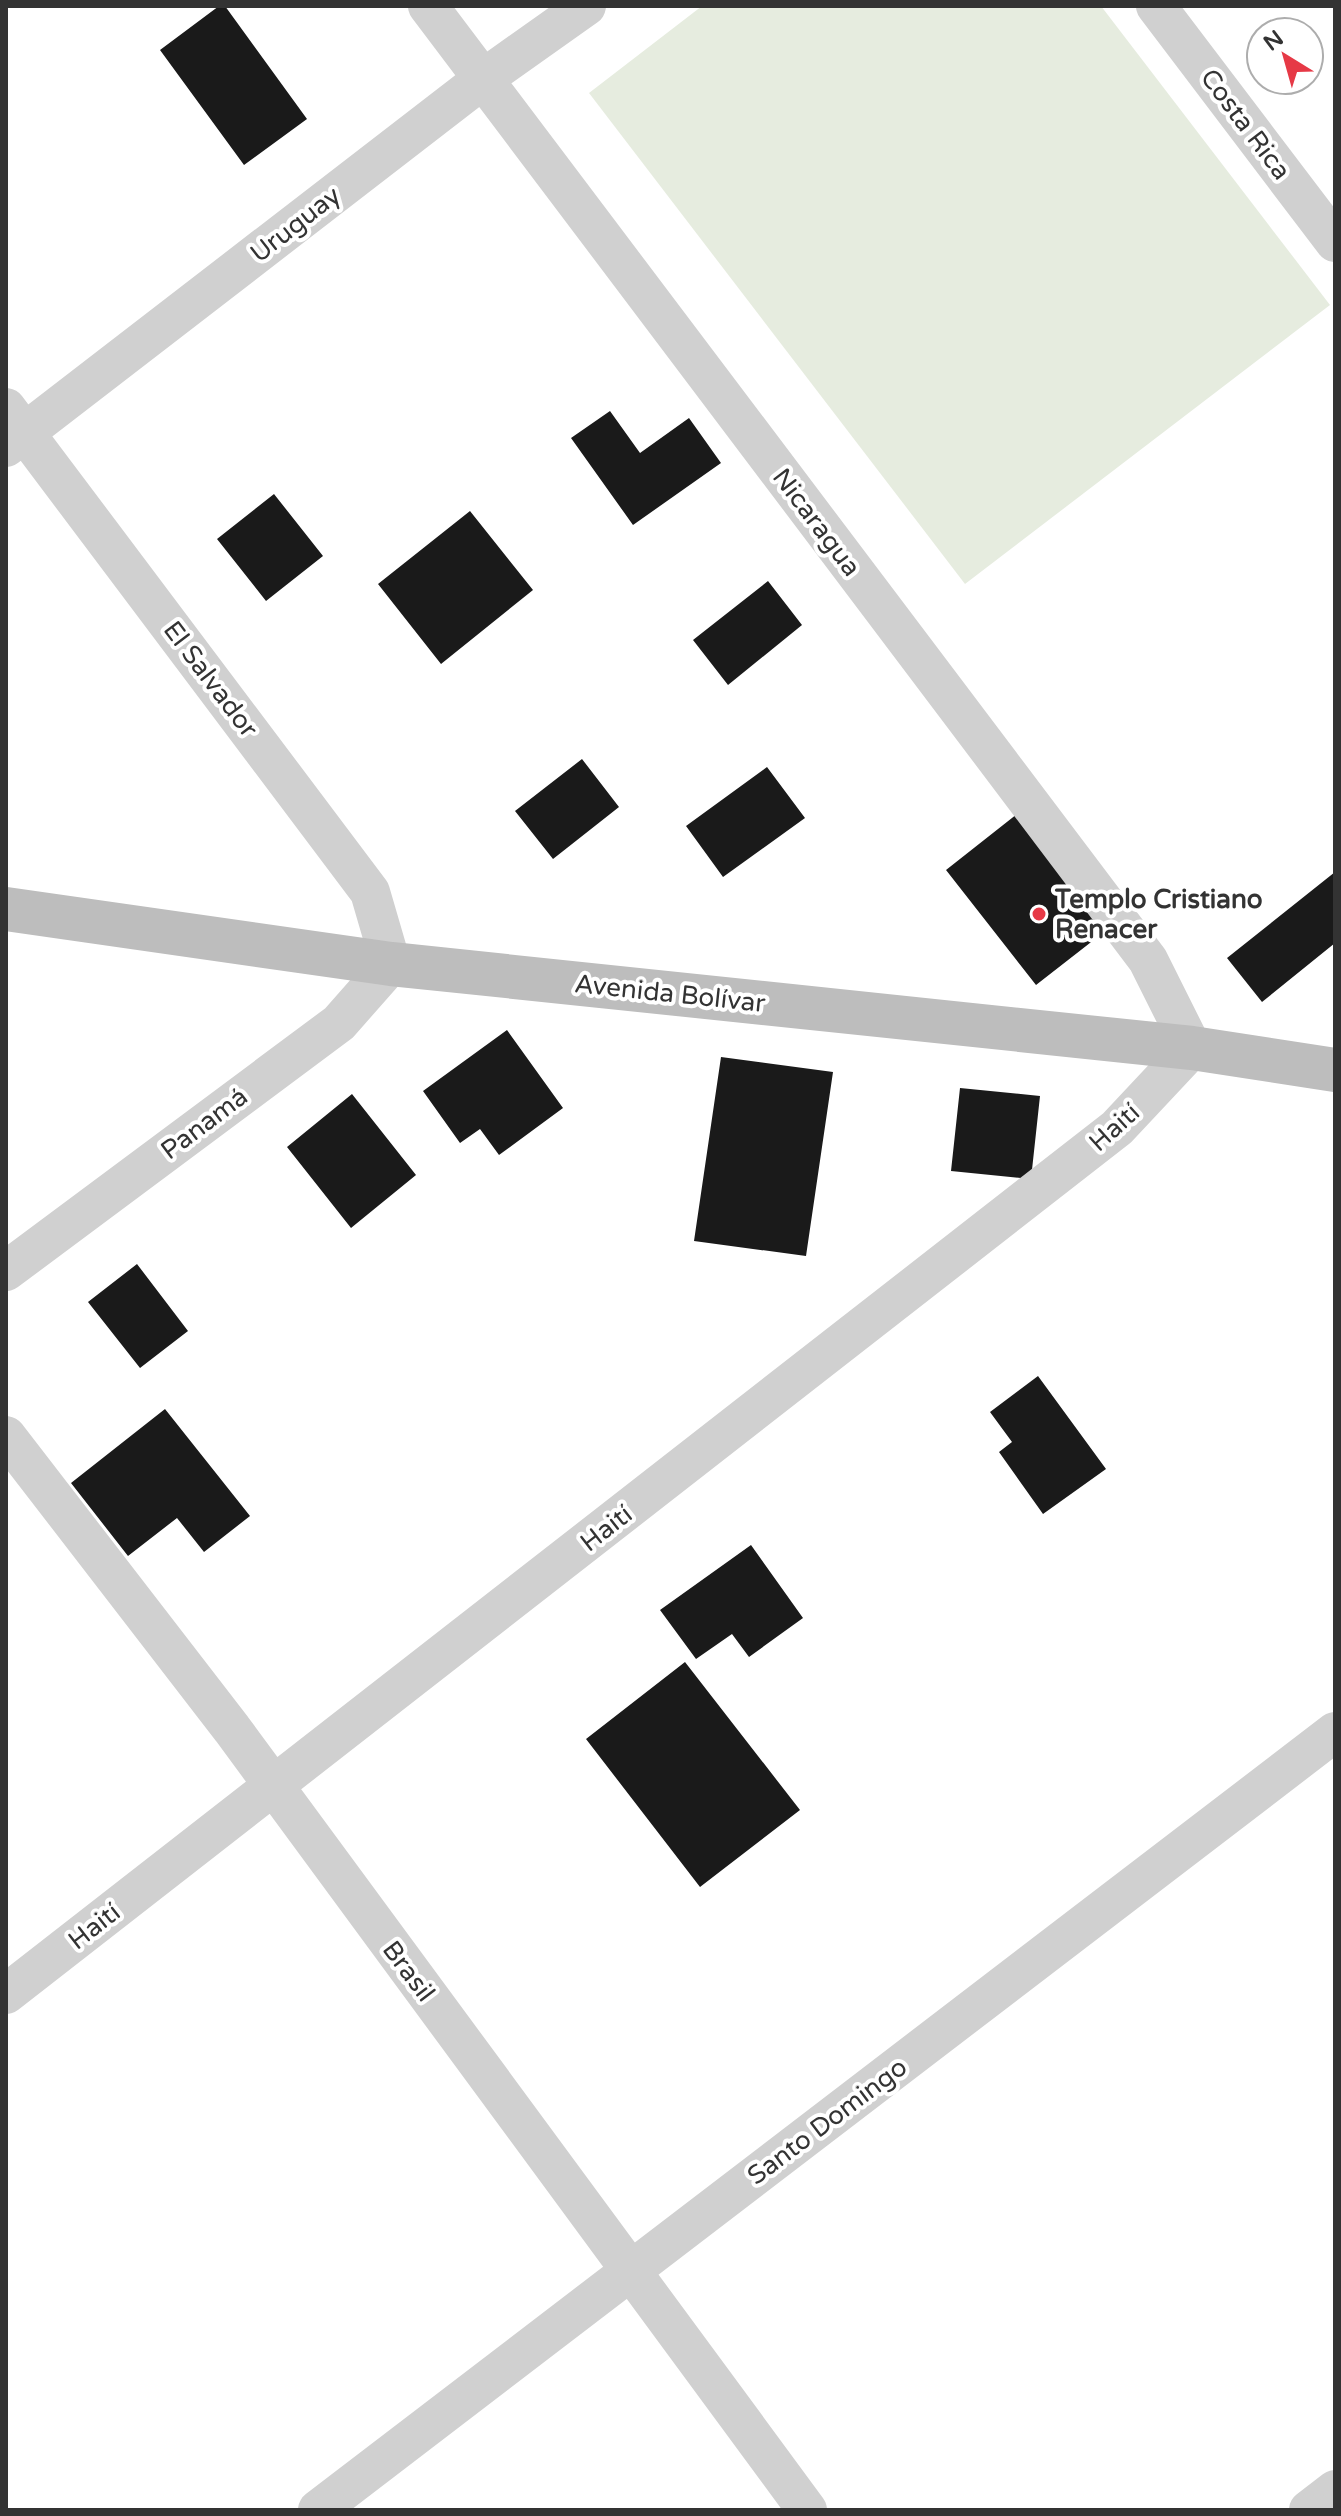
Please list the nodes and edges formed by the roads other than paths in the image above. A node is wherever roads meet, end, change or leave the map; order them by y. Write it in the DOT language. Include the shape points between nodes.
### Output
graph roads {
  1 [pos="428,6"];
  2 [pos="586,6"];
  3 [pos="1156,6"];
  4 [pos="483,79"];
  5 [pos="1335,242"];
  6 [pos="12,429"];
  7 [pos="6,909"];
  8 [pos="391,964"];
  9 [pos="1192,1048"];
  10 [pos="1335,1070"];
  11 [pos="6,1271"];
  12 [pos="6,1436"];
  13 [pos="1335,1732"];
  14 [pos="274,1788"];
  15 [pos="6,1994"];
  16 [pos="630,2269"];
  17 [pos="1335,2490"];
  18 [pos="318,2510"];
  19 [pos="807,2510"];
  20 [pos="1309,2510"];
  1 -- 4 [label="street, Nicaragua"];
  2 -- 4 [label="street, Uruguay"];
  3 -- 5 [label="street, Costa Rica"];
  4 -- 6 [label="street, Uruguay"];
  4 -- 9 [label="street, Nicaragua" via="1148,960"];
  6 -- 8 [label="street, El Salvador" via="370,892"];
  7 -- 8 [label="main road, Avenida Bolívar"];
  8 -- 9 [label="main road, Avenida Bolívar"];
  8 -- 11 [label="street, Panamá" via="339,1023"];
  9 -- 10 [label="main road, Avenida Bolívar"];
  9 -- 14 [label="street, Haití" via="1117,1128"];
  12 -- 14 [label="street, Brasil"];
  13 -- 16 [label="street, Santo Domingo"];
  14 -- 15 [label="street, Haití"];
  14 -- 16 [label="street, Brasil"];
  16 -- 18 [label="street, Santo Domingo"];
  16 -- 19 [label="street, Brasil"];
  17 -- 20 [label="street"];
}
